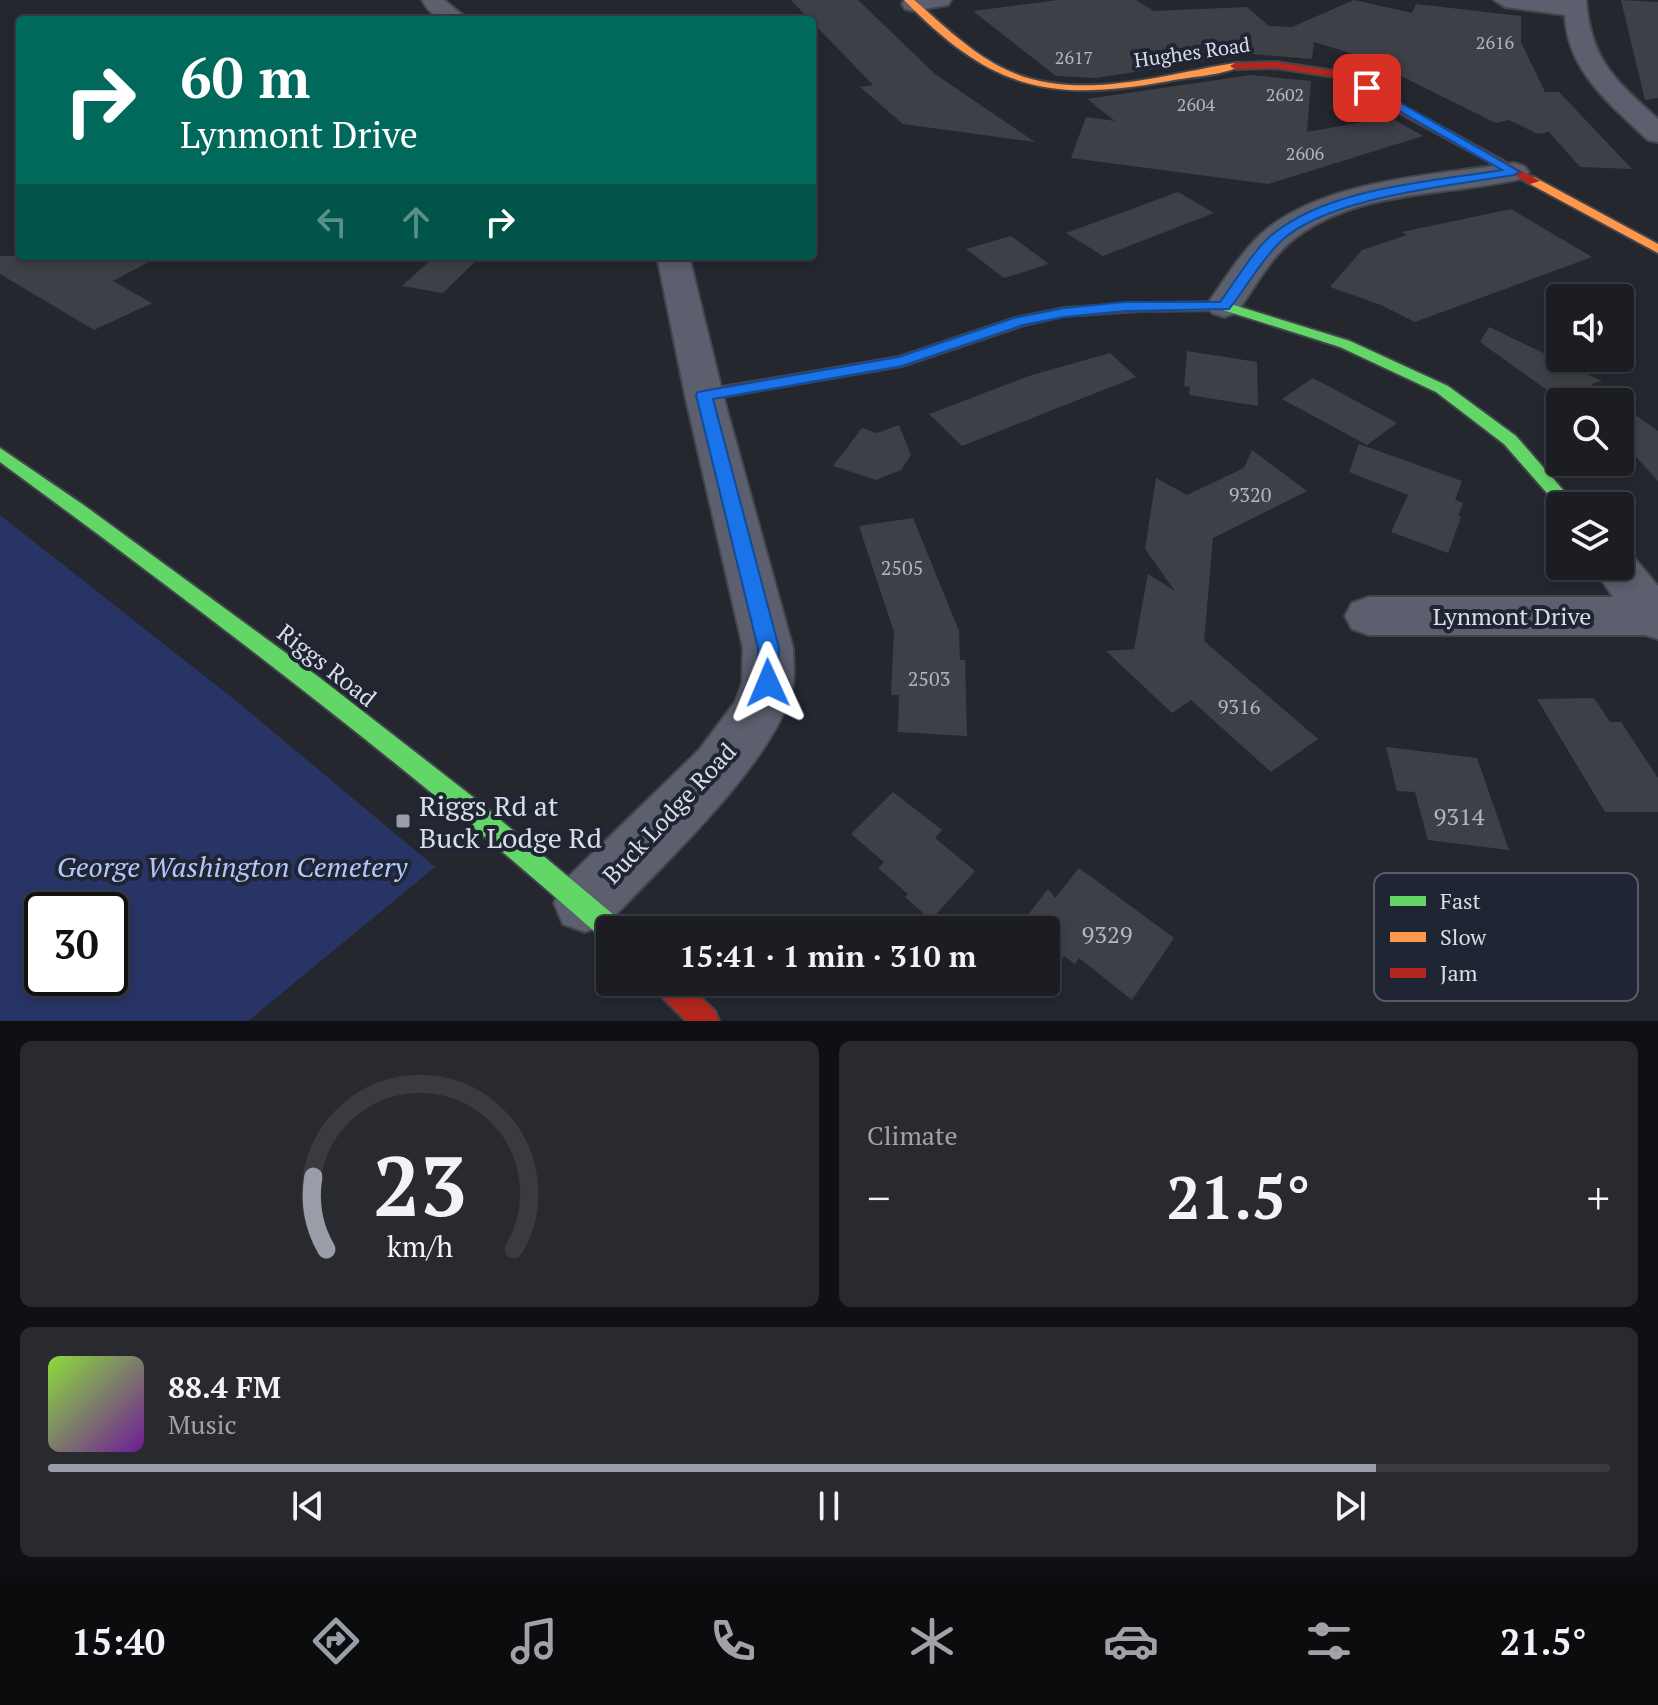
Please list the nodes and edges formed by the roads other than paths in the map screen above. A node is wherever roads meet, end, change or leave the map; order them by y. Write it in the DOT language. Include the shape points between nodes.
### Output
graph roads {
  1 [pos="433,0"];
  2 [pos="940,0"];
  3 [pos="1505,0"];
  4 [pos="910,2"];
  5 [pos="1575,5"];
  6 [pos="452,16"];
  7 [pos="1628,105"];
  8 [pos="1658,107"];
  9 [pos="1658,134"];
  10 [pos="1514,172"];
  11 [pos="1658,249"];
  12 [pos="674,260"];
  13 [pos="1224,306"];
  14 [pos="704,395"];
  15 [pos="0,454"];
  16 [pos="1556,492"];
  17 [pos="1626,580"];
  18 [pos="1369,616"];
  19 [pos="1656,618"];
  20 [pos="598,916"];
  21 [pos="679,996"];
  22 [pos="705,1021"];
  1 -- 6 [label="street"];
  2 -- 4 [label="street"];
  3 -- 5 [label="street"];
  4 -- 10 [label="street, Hughes Road" via="979,59 1011,77 1055,89 1081,91 1240,65 1337,74"];
  5 -- 7 [label="street" via="1581,49 1602,82"];
  7 -- 8 [label="street"];
  7 -- 9 [label="street"];
  10 -- 11 [label="street, Hughes Road"];
  10 -- 13 [label="street" via="1364,197 1322,211 1277,237"];
  12 -- 14 [label="street, Buck Lodge Road"];
  13 -- 14 [label="street" via="1064,312 1020,321 902,361"];
  13 -- 16 [label="street" via="1345,344 1442,389 1510,440"];
  14 -- 20 [label="street, Buck Lodge Road" via="768,648 768,683 758,712 718,767"];
  15 -- 20 [label="street, Riggs Road" via="217,610 434,779"];
  17 -- 19 [label="street, Lynmont Drive"];
  18 -- 19 [label="street, Lynmont Drive"];
  21 -- 22 [label="street"];
}
